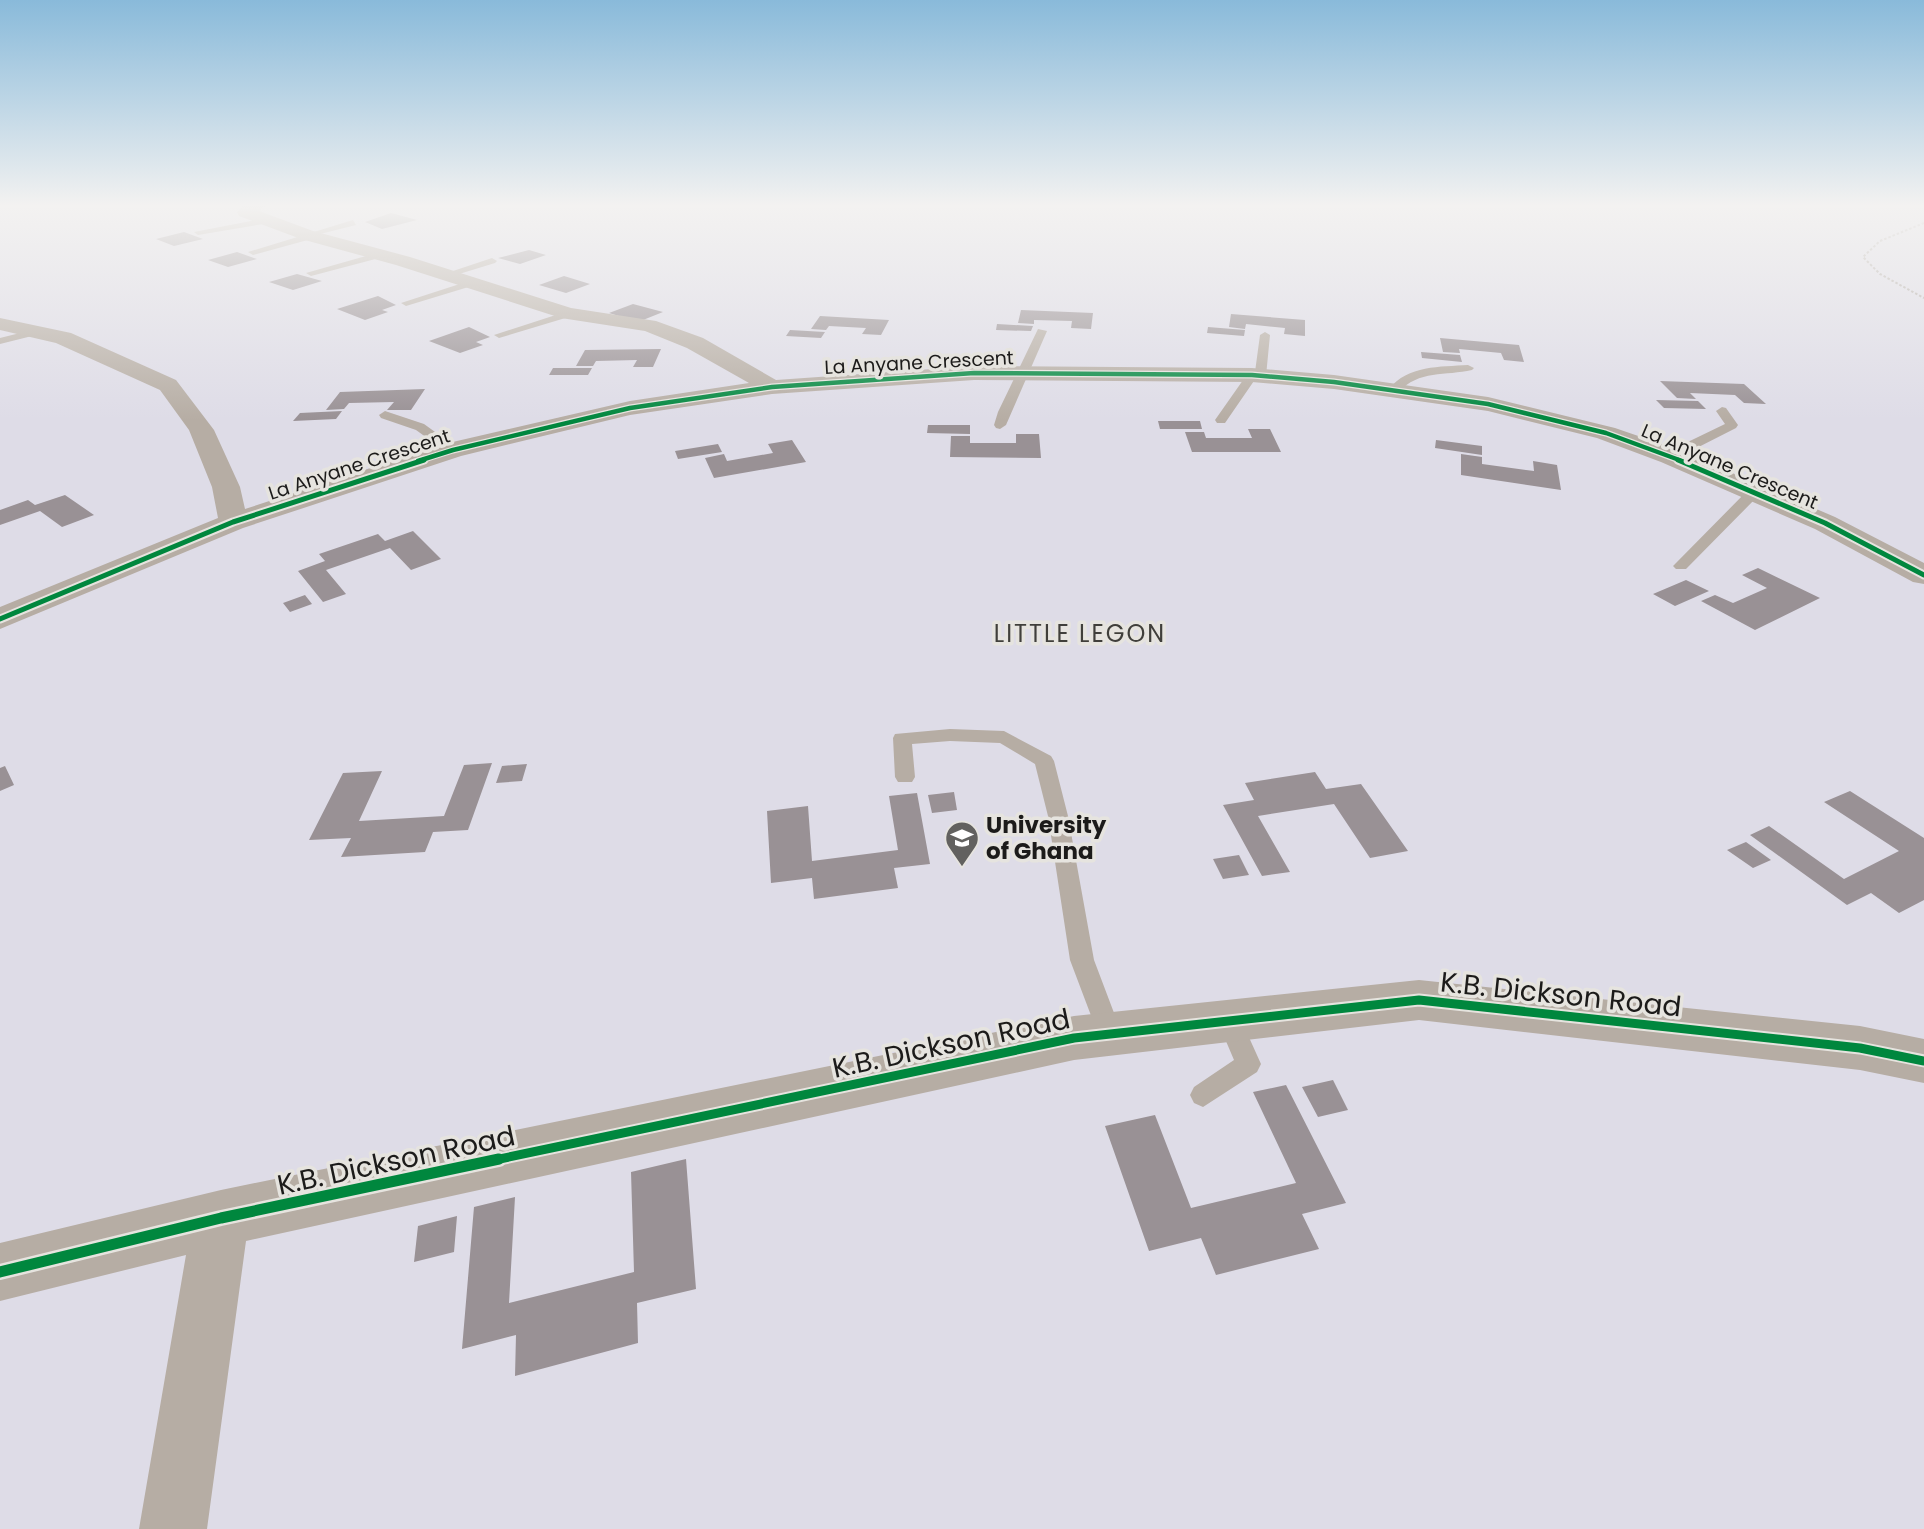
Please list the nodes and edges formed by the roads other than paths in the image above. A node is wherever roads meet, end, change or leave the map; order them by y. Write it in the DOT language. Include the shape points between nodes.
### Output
graph roads {
  1 [pos="454,277"];
  2 [pos="472,283"];
  3 [pos="406,303"];
  4 [pos="568,314"];
  5 [pos="0,324"];
  6 [pos="40,331"];
  7 [pos="1042,331"];
  8 [pos="499,335"];
  9 [pos="1265,335"];
  10 [pos="0,341"];
  11 [pos="1468,368"];
  12 [pos="1023,372"];
  13 [pos="1256,375"];
  14 [pos="772,387"];
  15 [pos="1395,389"];
  16 [pos="1721,411"];
  17 [pos="385,415"];
  18 [pos="1221,420"];
  19 [pos="1000,425"];
  20 [pos="453,450"];
  21 [pos="1670,456"];
  22 [pos="1755,491"];
  23 [pos="233,522"];
  24 [pos="1681,566"];
  25 [pos="1924,575"];
  26 [pos="0,619"];
  27 [pos="905,777"];
  28 [pos="1229,1020"];
  29 [pos="1110,1034"];
  30 [pos="1924,1061"];
  31 [pos="1203,1095"];
  32 [pos="222,1218"];
  33 [pos="0,1272"];
  34 [pos="173,1529"];
  1 -- 2 [label="street"];
  2 -- 3 [label="lane"];
  2 -- 4 [label="street"];
  4 -- 8 [label="lane"];
  4 -- 14 [label="street" via="649,326 695,343"];
  5 -- 6 [label="street"];
  6 -- 10 [label="lane"];
  6 -- 23 [label="street" via="168,385 201,430 226,487"];
  7 -- 12 [label="lane"];
  9 -- 13 [label="lane"];
  11 -- 15 [label="lane" via="1417,374 1400,381"];
  12 -- 13 [label="street, La Anyane Crescent"];
  12 -- 14 [label="street, La Anyane Crescent"];
  12 -- 19 [label="lane"];
  13 -- 15 [label="street, La Anyane Crescent"];
  13 -- 18 [label="lane"];
  14 -- 20 [label="street, La Anyane Crescent" via="630,408"];
  15 -- 21 [label="street, La Anyane Crescent" via="1488,404 1606,433"];
  16 -- 21 [label="lane" via="1732,425"];
  17 -- 20 [label="lane" via="420,427"];
  20 -- 23 [label="street, La Anyane Crescent"];
  21 -- 22 [label="street, La Anyane Crescent"];
  22 -- 24 [label="lane"];
  22 -- 25 [label="street, La Anyane Crescent"];
  23 -- 26 [label="street, La Anyane Crescent"];
  27 -- 29 [label="lane" via="902,738 950,734 1004,737 1044,761 1082,960"];
  28 -- 29 [label="street, K.B. Dickson Road"];
  28 -- 30 [label="street, K.B. Dickson Road" via="1419,1000 1860,1048"];
  28 -- 31 [label="lane" via="1248,1064"];
  29 -- 32 [label="street, K.B. Dickson Road"];
  32 -- 33 [label="street, K.B. Dickson Road"];
  32 -- 34 [label="street"];
}
